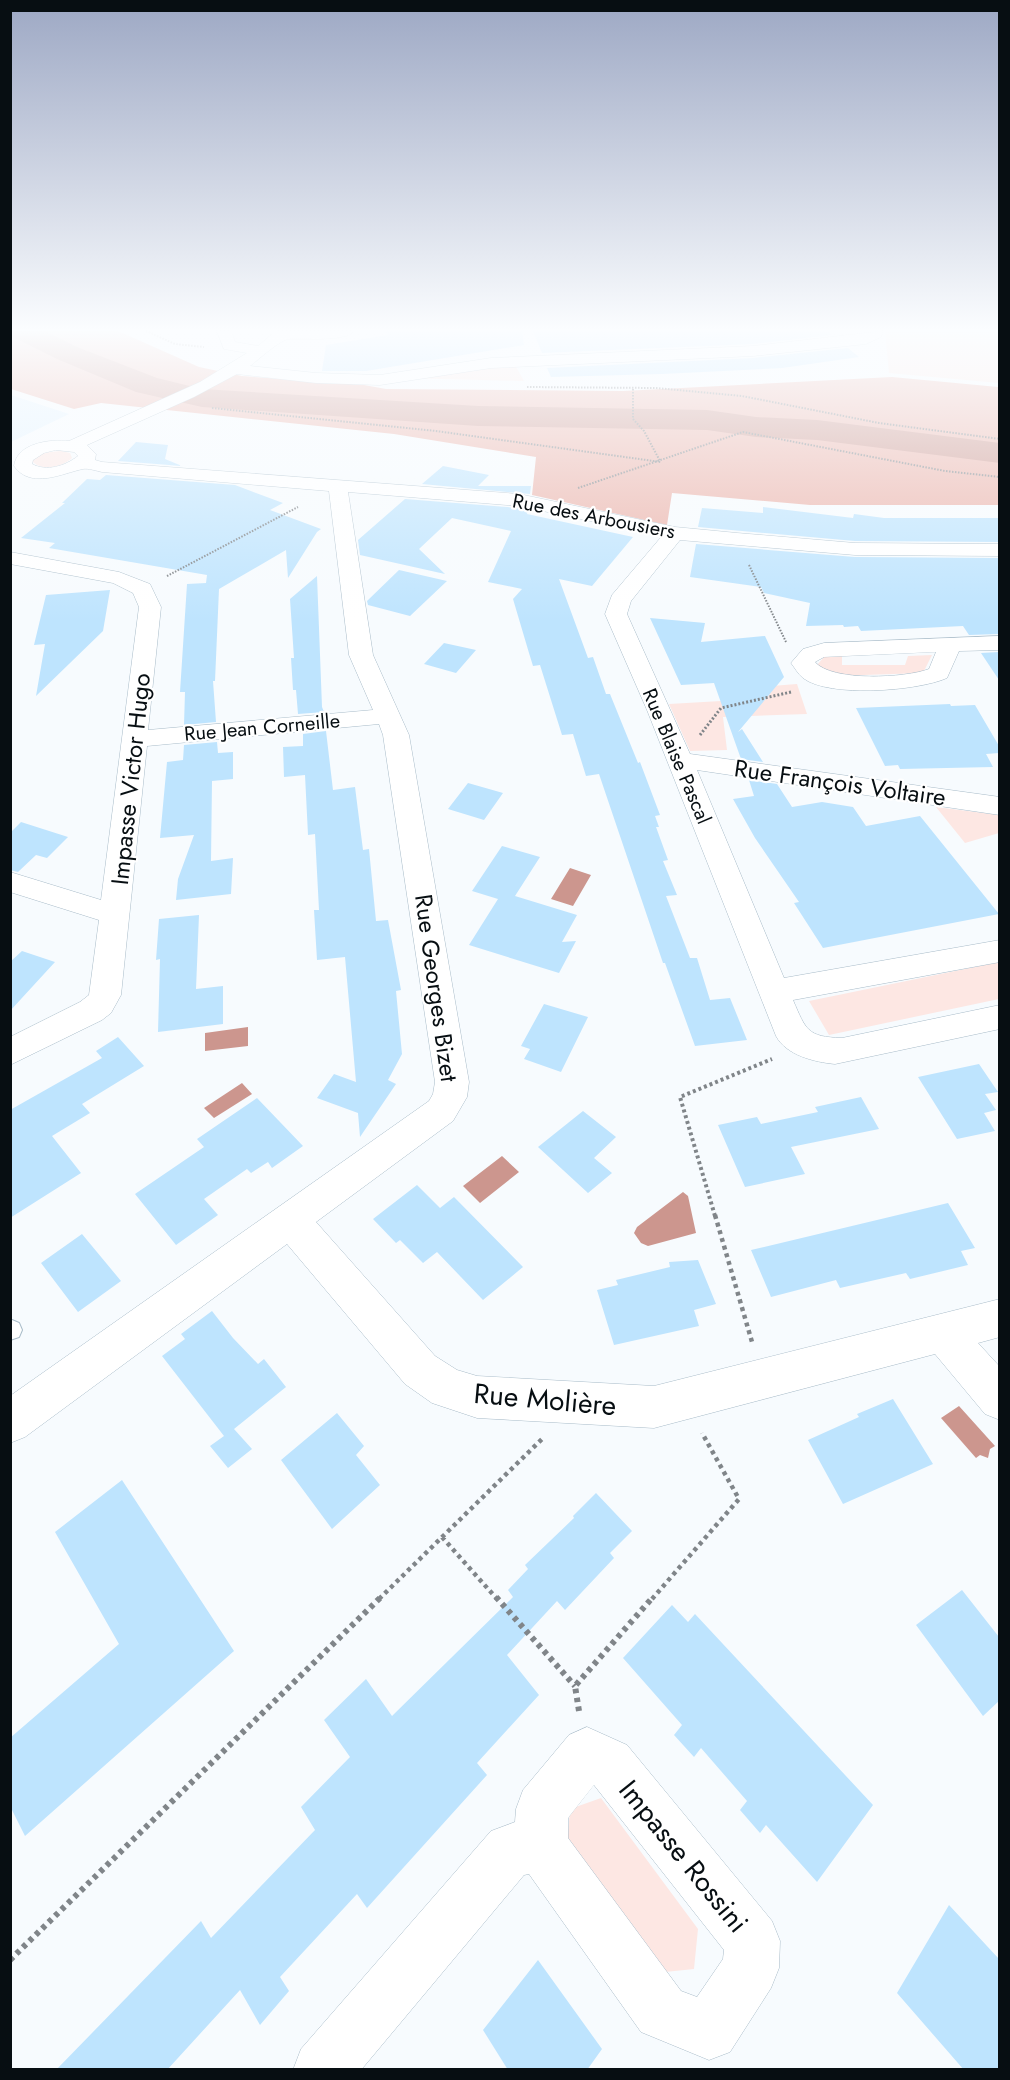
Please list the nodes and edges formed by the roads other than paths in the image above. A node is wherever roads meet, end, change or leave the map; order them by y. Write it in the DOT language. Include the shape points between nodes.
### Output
graph roads {
  1 [pos="106,428"];
  2 [pos="73,446"];
  3 [pos="82,463"];
  4 [pos="19,472"];
  5 [pos="338,486"];
  6 [pos="675,533"];
  7 [pos="999,550"];
  8 [pos="10,558"];
  9 [pos="999,644"];
  10 [pos="950,645"];
  11 [pos="388,716"];
  12 [pos="136,739"];
  13 [pos="680,760"];
  14 [pos="999,806"];
  15 [pos="10,882"];
  16 [pos="116,915"];
  17 [pos="999,951"];
  18 [pos="775,992"];
  19 [pos="999,1017"];
  20 [pos="10,1052"];
  21 [pos="290,1220"];
  22 [pos="999,1318"];
  23 [pos="943,1332"];
  24 [pos="999,1399"];
  25 [pos="10,1422"];
  26 [pos="542,1846"];
  27 [pos="322,2070"];
  1 -- 2 [label="street"];
  2 -- 3 [label="street" via="85,450"];
  2 -- 4 [label="street" via="48,446 30,453"];
  3 -- 4 [label="street" via="56,471"];
  3 -- 5 [label="street, Rue des Arbousiers"];
  5 -- 6 [label="street, Rue des Arbousiers" via="535,502"];
  5 -- 11 [label="street, Rue Georges Bizet" via="361,654"];
  6 -- 7 [label="street, Rue des Arbousiers" via="855,549"];
  6 -- 13 [label="street, Rue Blaise Pascal" via="620,600 616,614"];
  8 -- 12 [label="street, Impasse Victor Hugo" via="119,578 142,589 150,607"];
  9 -- 10 [label="street"];
  10 -- 10 [label="street" via="942,668 934,677 822,680 806,670 803,663 806,657 824,650"];
  11 -- 12 [label="street, Rue Jean Corneille"];
  11 -- 21 [label="street, Rue Georges Bizet" via="398,747 452,1082 450,1097 441,1112"];
  12 -- 16 [label="street, Impasse Victor Hugo"];
  13 -- 14 [label="street, Rue François Voltaire"];
  13 -- 18 [label="street, Rue Blaise Pascal"];
  15 -- 16 [label="street"];
  16 -- 20 [label="street, Impasse Victor Hugo" via="108,981 100,1004"];
  17 -- 18 [label="street"];
  18 -- 19 [label="street, Rue Blaise Pascal" via="792,1036 823,1052"];
  21 -- 23 [label="street, Rue Molière" via="420,1370 447,1388 477,1398 654,1407"];
  21 -- 25 [label="street, Rue Georges Bizet"];
  22 -- 23 [label="street, Rue Molière"];
  23 -- 24 [label="street"];
  26 -- 26 [label="street, Impasse Rossini" via="661,2012 709,2031 751,1968 752,1941 609,1763 587,1754 542,1809"];
  26 -- 27 [label="street" via="510,1850"];
}
